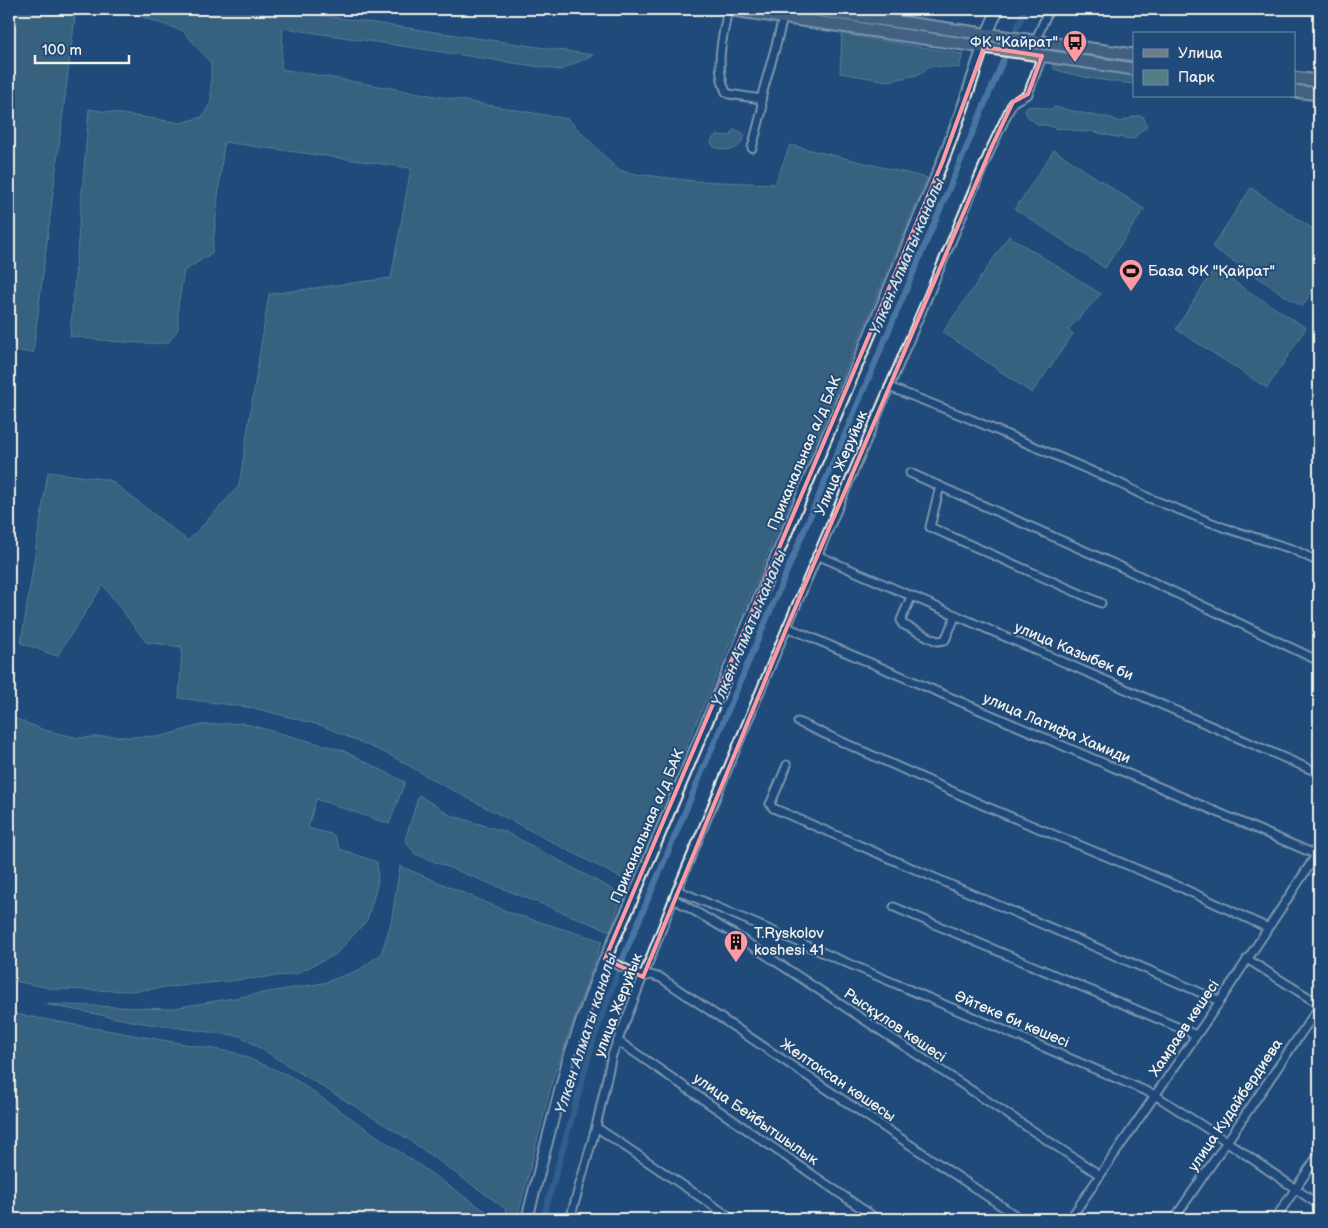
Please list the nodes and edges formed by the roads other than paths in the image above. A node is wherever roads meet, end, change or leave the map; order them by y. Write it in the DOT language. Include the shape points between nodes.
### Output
graph roads {
  1 [pos="727,9"];
  2 [pos="807,9"];
  3 [pos="998,9"];
  4 [pos="1048,9"];
  5 [pos="783,17"];
  6 [pos="837,19"];
  7 [pos="988,34"];
  8 [pos="1032,41"];
  9 [pos="988,47"];
  10 [pos="1133,55"];
  11 [pos="1042,56"];
  12 [pos="1133,69"];
  13 [pos="1296,78"];
  14 [pos="1319,81"];
  15 [pos="1296,91"];
  16 [pos="1319,94"];
  17 [pos="761,99"];
  18 [pos="752,148"];
  19 [pos="889,387"];
  20 [pos="910,473"];
  21 [pos="940,486"];
  22 [pos="817,555"];
  23 [pos="1319,562"];
  24 [pos="911,597"];
  25 [pos="1101,603"];
  26 [pos="956,615"];
  27 [pos="787,626"];
  28 [pos="1319,661"];
  29 [pos="798,722"];
  30 [pos="787,765"];
  31 [pos="1319,773"];
  32 [pos="1318,854"];
  33 [pos="677,890"];
  34 [pos="674,898"];
  35 [pos="894,907"];
  36 [pos="1268,928"];
  37 [pos="605,959"];
  38 [pos="1247,959"];
  39 [pos="640,976"];
  40 [pos="1220,1001"];
  41 [pos="1319,1005"];
  42 [pos="1196,1035"];
  43 [pos="618,1041"];
  44 [pos="1155,1095"];
  45 [pos="596,1127"];
  46 [pos="1226,1141"];
  47 [pos="1319,1154"];
  48 [pos="1100,1175"];
  49 [pos="1295,1190"];
  50 [pos="1319,1205"];
  51 [pos="527,1219"];
  52 [pos="570,1219"];
  53 [pos="732,1219"];
  54 [pos="877,1219"];
  55 [pos="1021,1219"];
  56 [pos="1070,1219"];
  57 [pos="1174,1219"];
  58 [pos="1275,1219"];
  1 -- 5 [label="main road"];
  1 -- 17 [label="street" via="720,51 724,87 729,94"];
  2 -- 6 [label="main road"];
  3 -- 7 [label="street, Приканальная а/д БАК"];
  4 -- 8 [label="street"];
  5 -- 6 [label="main road"];
  5 -- 17 [label="street"];
  6 -- 7 [label="main road"];
  6 -- 9 [label="main road"];
  7 -- 8 [label="main road"];
  7 -- 9 [label="street, Приканальная а/д БАК"];
  8 -- 10 [label="main road"];
  9 -- 11 [label="main road"];
  9 -- 37 [label="street, Приканальная а/д БАК"];
  11 -- 12 [label="main road"];
  11 -- 19 [label="street, Улица Жеруйык" via="1028,94 1013,102 992,146"];
  13 -- 14 [label="main road"];
  15 -- 16 [label="main road"];
  17 -- 18 [label="street" via="762,110"];
  19 -- 22 [label="street, Улица Жеруйык"];
  19 -- 23 [label="street" via="968,418 1149,498 1225,528 1292,549"];
  20 -- 21 [label="street"];
  21 -- 25 [label="street" via="930,527"];
  21 -- 28 [label="street"];
  22 -- 24 [label="street, улица Казыбек би"];
  22 -- 27 [label="street, Улица Жеруйык"];
  24 -- 26 [label="street, улица Казыбек би"];
  24 -- 26 [label="street" via="902,624 937,641 946,640"];
  26 -- 31 [label="street, улица Казыбек би"];
  27 -- 32 [label="street, улица Латифа Хамиди"];
  27 -- 33 [label="street, Улица Жеруйык"];
  29 -- 36 [label="street"];
  30 -- 40 [label="street" via="770,804 774,808"];
  32 -- 36 [label="street, Хамраев көшесі"];
  33 -- 34 [label="street, улица Жеруйык"];
  33 -- 44 [label="street, Әйтеке би көшесі"];
  34 -- 39 [label="street, улица Жеруйык"];
  34 -- 48 [label="street, Рысқұлов көшесі"];
  35 -- 42 [label="street"];
  36 -- 38 [label="street, Хамраев көшесі"];
  37 -- 39 [label="street, Желтоксан көшесы"];
  37 -- 51 [label="street, Приканальная а/д БАК" via="568,1060"];
  38 -- 40 [label="street, Хамраев көшесі"];
  38 -- 41 [label="street"];
  39 -- 43 [label="street, улица Жеруйык"];
  39 -- 55 [label="street, Желтоксан көшесы" via="661,978"];
  40 -- 42 [label="street, Хамраев көшесі"];
  41 -- 46 [label="street, улица Кудайбердиева"];
  42 -- 44 [label="street, Хамраев көшесі"];
  43 -- 45 [label="street, улица Жеруйык"];
  43 -- 54 [label="street, улица Бейбытшылык"];
  44 -- 46 [label="street, Әйтеке би көшесі"];
  44 -- 48 [label="street, Хамраев көшесі"];
  45 -- 52 [label="street, улица Жеруйык"];
  45 -- 53 [label="street"];
  46 -- 49 [label="street, Әйтеке би көшесі"];
  46 -- 57 [label="street, улица Кудайбердиева"];
  47 -- 49 [label="street"];
  48 -- 56 [label="street, Хамраев көшесі"];
  49 -- 50 [label="street, Әйтеке би көшесі"];
  49 -- 58 [label="street"];
}
